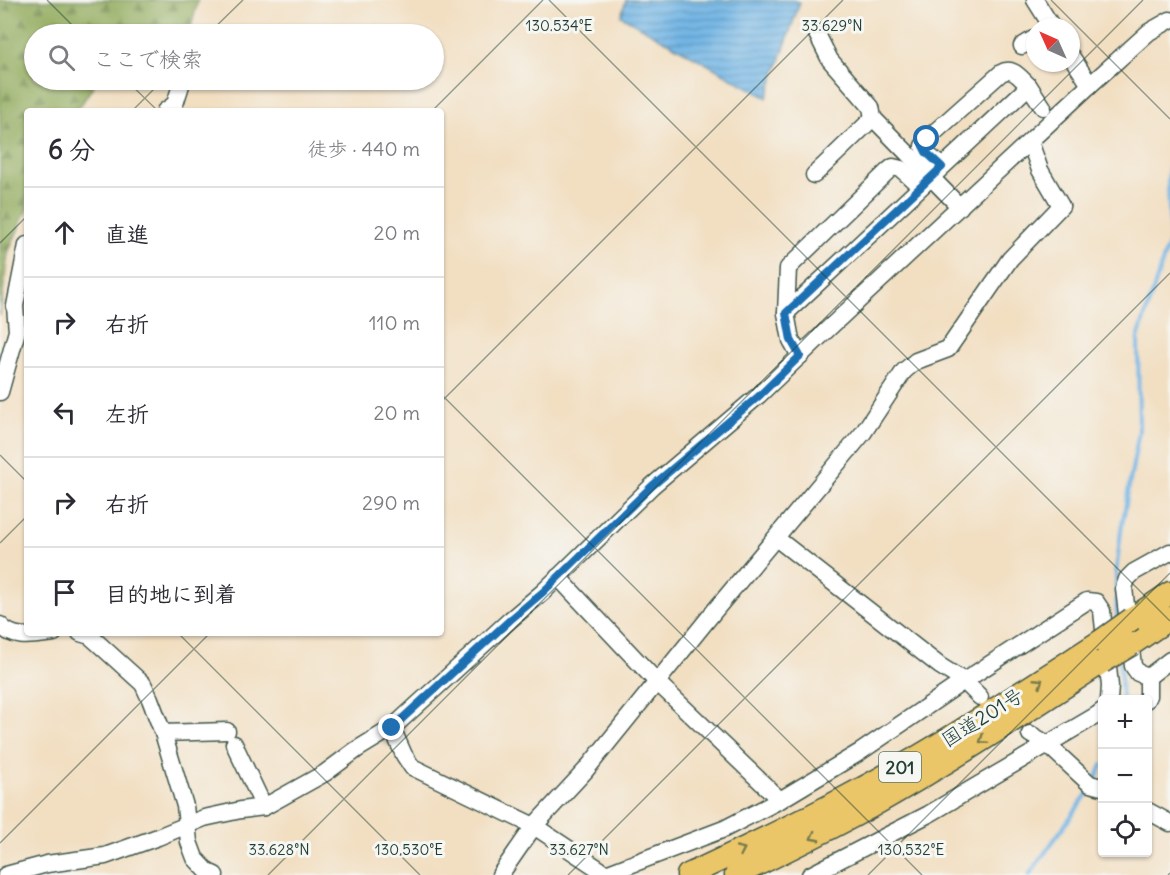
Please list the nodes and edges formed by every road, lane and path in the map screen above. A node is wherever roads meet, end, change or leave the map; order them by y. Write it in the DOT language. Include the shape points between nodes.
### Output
graph roads {
  1 [pos="1035,0"];
  2 [pos="1046,18"];
  3 [pos="1170,20"];
  4 [pos="816,32"];
  5 [pos="1080,70"];
  6 [pos="1090,85"];
  7 [pos="1029,86"];
  8 [pos="179,90"];
  9 [pos="1043,107"];
  10 [pos="169,108"];
  11 [pos="873,118"];
  12 [pos="1030,142"];
  13 [pos="814,175"];
  14 [pos="931,178"];
  15 [pos="960,207"];
  16 [pos="24,260"];
  17 [pos="786,313"];
  18 [pos="800,356"];
  19 [pos="0,392"];
  20 [pos="776,538"];
  21 [pos="1170,552"];
  22 [pos="558,577"];
  23 [pos="1170,593"];
  24 [pos="1170,618"];
  25 [pos="0,625"];
  26 [pos="28,636"];
  27 [pos="90,636"];
  28 [pos="1102,652"];
  29 [pos="1170,660"];
  30 [pos="1148,677"];
  31 [pos="964,681"];
  32 [pos="658,682"];
  33 [pos="1109,695"];
  34 [pos="1148,695"];
  35 [pos="980,696"];
  36 [pos="1098,714"];
  37 [pos="392,728"];
  38 [pos="163,733"];
  39 [pos="1030,734"];
  40 [pos="1047,744"];
  41 [pos="1096,786"];
  42 [pos="780,800"];
  43 [pos="264,807"];
  44 [pos="1152,813"];
  45 [pos="1170,823"];
  46 [pos="188,824"];
  47 [pos="534,826"];
  48 [pos="607,874"];
  49 [pos="6,875"];
  50 [pos="215,875"];
  51 [pos="500,875"];
  52 [pos="688,875"];
  53 [pos="736,875"];
  54 [pos="810,875"];
  1 -- 2 [label="street"];
  3 -- 6 [label="street" via="1149,32"];
  4 -- 11 [label="street" via="830,60 871,107"];
  5 -- 6 [label="street"];
  6 -- 12 [label="street"];
  7 -- 9 [label="street"];
  7 -- 14 [label="street"];
  7 -- 14 [label="street" via="1006,70 927,139 923,146"];
  8 -- 10 [label="street" via="175,104"];
  11 -- 13 [label="street"];
  11 -- 14 [label="street"];
  12 -- 15 [label="street"];
  12 -- 20 [label="street" via="1040,170 1061,206 1010,259 948,349 916,361 904,371 863,433"];
  14 -- 15 [label="street"];
  14 -- 17 [label="street"];
  14 -- 17 [label="street" via="893,167 888,171 788,268"];
  15 -- 18 [label="street"];
  16 -- 19 [label="street" via="15,306 17,331"];
  17 -- 18 [label="street" via="791,340"];
  18 -- 22 [label="street" via="652,486"];
  20 -- 31 [label="street"];
  20 -- 32 [label="street"];
  21 -- 30 [label="street" via="1134,572 1124,588 1133,666"];
  22 -- 32 [label="street"];
  22 -- 37 [label="street"];
  23 -- 28 [label="highway, 国道201号 / 201, bridge" via="1132,619"];
  24 -- 28 [label="highway, 国道201号 / 201, bridge" via="1132,644"];
  25 -- 26 [label="street" via="19,637"];
  27 -- 38 [label="street" via="143,684"];
  52 -- 28 [label="highway, 国道201号 / 201, one-way" via="770,837 882,777"];
  28 -- 53 [label="highway, 国道201号 / 201, one-way" via="973,746 870,807"];
  29 -- 30 [label="street"];
  30 -- 34 [label="street"];
  31 -- 33 [label="street" via="1087,601 1096,602 1102,610"];
  31 -- 35 [label="street"];
  31 -- 42 [label="street" via="868,747"];
  32 -- 42 [label="street"];
  32 -- 47 [label="street"];
  36 -- 40 [label="street"];
  37 -- 43 [label="street" via="325,773"];
  37 -- 47 [label="street" via="411,767"];
  38 -- 43 [label="street" via="231,737"];
  38 -- 46 [label="street"];
  39 -- 40 [label="street"];
  40 -- 41 [label="street"];
  40 -- 54 [label="street" via="929,814"];
  42 -- 48 [label="street" via="724,829"];
  43 -- 46 [label="street"];
  44 -- 45 [label="street"];
  46 -- 49 [label="street" via="105,856 47,864"];
  46 -- 50 [label="street" via="195,858"];
  47 -- 48 [label="street"];
  47 -- 51 [label="street"];
}
